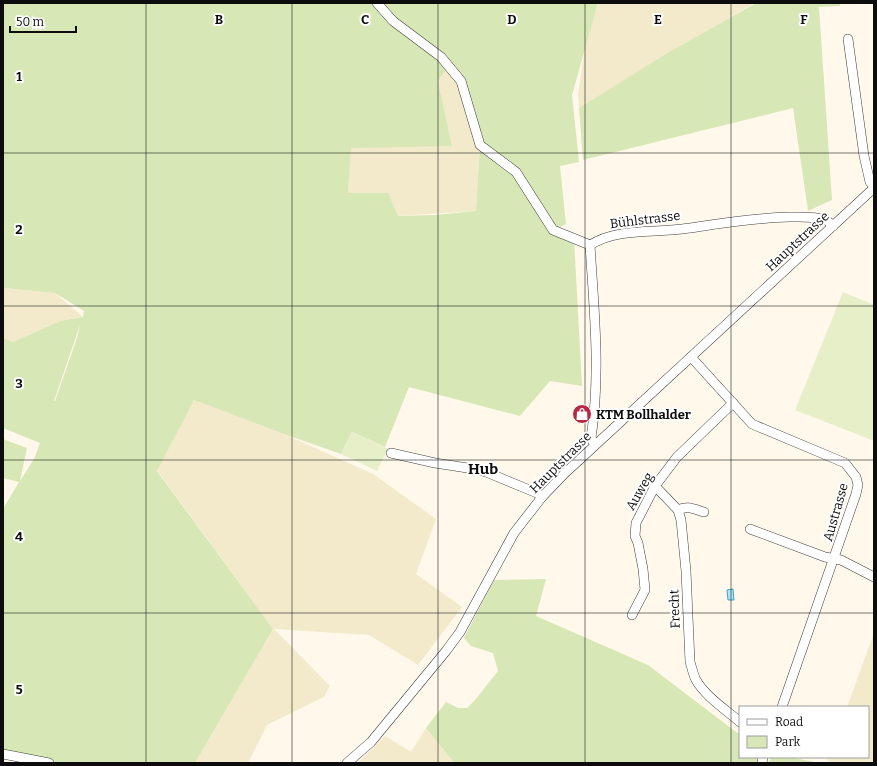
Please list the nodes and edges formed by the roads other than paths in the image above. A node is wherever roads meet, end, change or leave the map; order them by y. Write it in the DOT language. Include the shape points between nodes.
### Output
graph roads {
  1 [pos="377,3"];
  2 [pos="848,39"];
  3 [pos="874,187"];
  4 [pos="833,226"];
  5 [pos="590,245"];
  6 [pos="691,357"];
  7 [pos="733,403"];
  8 [pos="595,445"];
  9 [pos="391,453"];
  10 [pos="655,486"];
  11 [pos="542,497"];
  12 [pos="678,510"];
  13 [pos="704,512"];
  14 [pos="750,529"];
  15 [pos="834,559"];
  16 [pos="874,577"];
  17 [pos="632,615"];
  18 [pos="782,706"];
  19 [pos="739,721"];
  20 [pos="3,754"];
  21 [pos="50,763"];
  22 [pos="347,763"];
  1 -- 5 [label="street" via="393,21 441,57 461,81 480,145 516,172 554,230"];
  2 -- 3 [label="street" via="864,156 870,182"];
  3 -- 4 [label="street, Hauptstrasse"];
  4 -- 5 [label="street, Bühlstrasse" via="820,218 766,218 607,236"];
  4 -- 6 [label="street, Hauptstrasse"];
  5 -- 8 [label="street" via="597,353 591,438"];
  6 -- 7 [label="street, Austrasse"];
  6 -- 8 [label="street, Hauptstrasse"];
  7 -- 10 [label="street, Auweg" via="688,445"];
  7 -- 15 [label="street, Austrasse" via="752,424 845,463 856,477 856,494"];
  8 -- 11 [label="street, Hauptstrasse"];
  9 -- 11 [label="street" via="486,472"];
  10 -- 12 [label="street"];
  10 -- 17 [label="street, Auweg" via="636,523 634,536 638,543 645,590"];
  11 -- 22 [label="street, Hauptstrasse" via="514,533 464,625 446,651 371,742"];
  12 -- 13 [label="street" via="689,507"];
  12 -- 19 [label="street, Frecht" via="683,531 690,662 695,679"];
  14 -- 15 [label="street"];
  15 -- 16 [label="street"];
  15 -- 18 [label="street, Austrasse"];
  20 -- 21 [label="street"];
}
